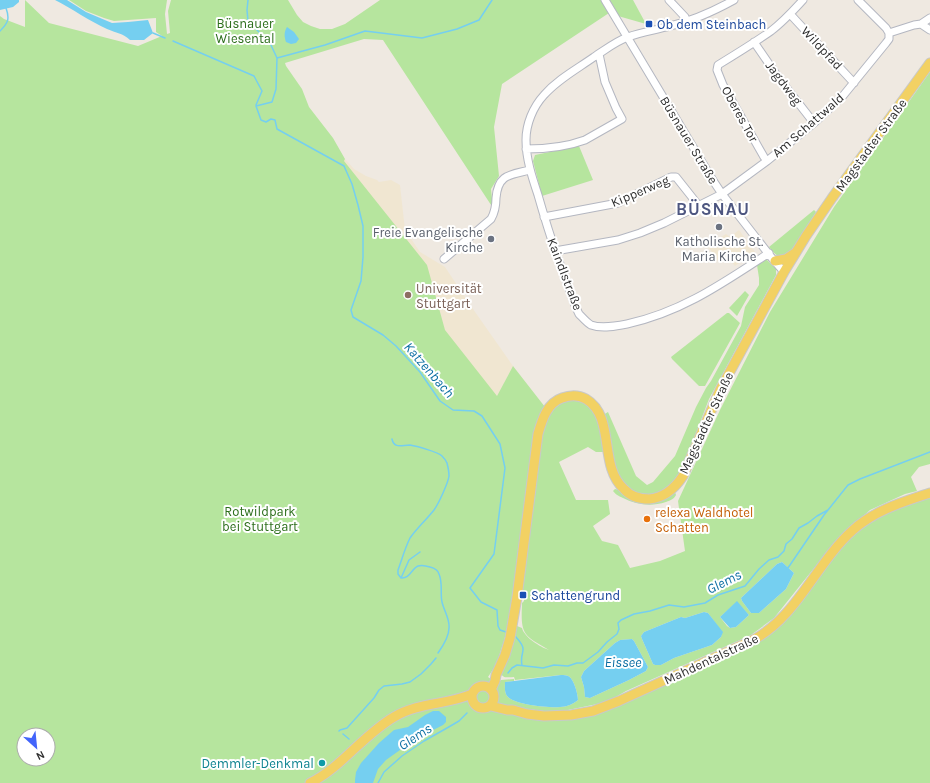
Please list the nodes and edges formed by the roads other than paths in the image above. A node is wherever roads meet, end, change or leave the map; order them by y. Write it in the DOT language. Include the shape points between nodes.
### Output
graph roads {
  1 [pos="605,0"];
  2 [pos="669,0"];
  3 [pos="734,0"];
  4 [pos="803,0"];
  5 [pos="858,0"];
  6 [pos="790,14"];
  7 [pos="930,18"];
  8 [pos="687,21"];
  9 [pos="922,24"];
  10 [pos="930,30"];
  11 [pos="889,33"];
  12 [pos="627,37"];
  13 [pos="754,42"];
  14 [pos="599,54"];
  15 [pos="930,63"];
  16 [pos="854,83"];
  17 [pos="814,123"];
  18 [pos="526,150"];
  19 [pos="767,161"];
  20 [pos="530,170"];
  21 [pos="722,194"];
  22 [pos="700,206"];
  23 [pos="544,218"];
  24 [pos="555,251"];
  25 [pos="796,252"];
  26 [pos="769,253"];
  27 [pos="444,259"];
  28 [pos="775,261"];
  29 [pos="784,272"];
  30 [pos="930,493"];
  31 [pos="490,695"];
  32 [pos="473,698"];
  33 [pos="310,783"];
  1 -- 12 [label="street, Büsnauer Straße"];
  2 -- 8 [label="street"];
  3 -- 8 [label="street"];
  4 -- 6 [label="street"];
  5 -- 11 [label="street"];
  6 -- 13 [label="street"];
  6 -- 16 [label="street, Wildpfad"];
  7 -- 9 [label="street"];
  8 -- 12 [label="street"];
  9 -- 10 [label="street"];
  9 -- 11 [label="street"];
  11 -- 16 [label="street, Am Schattwald" via="889,39"];
  12 -- 14 [label="street, Kaindlstraße"];
  12 -- 21 [label="street, Büsnauer Straße"];
  13 -- 17 [label="street, Jagdweg"];
  13 -- 19 [label="street, Oberes Tor" via="718,65 717,70"];
  14 -- 18 [label="street, Kaindlstraße" via="554,84 543,96 528,124"];
  14 -- 18 [label="street" via="605,82 622,120 579,142"];
  15 -- 25 [label="main road, Magstadter Straße"];
  16 -- 17 [label="street, Am Schattwald"];
  17 -- 19 [label="street, Am Schattwald"];
  18 -- 20 [label="street, Kaindlstraße"];
  19 -- 21 [label="street, Am Schattwald"];
  20 -- 23 [label="street, Kaindlstraße"];
  20 -- 27 [label="street" via="504,178 497,191 492,219"];
  21 -- 22 [label="street, Am Schattwald"];
  21 -- 26 [label="street, Büsnauer Straße"];
  22 -- 23 [label="street, Kipperweg" via="676,177 672,177 618,203"];
  22 -- 24 [label="street, Am Schattwald" via="618,240"];
  23 -- 24 [label="street, Kaindlstraße"];
  24 -- 26 [label="street, Kaindlstraße" via="580,314 591,324 609,327 640,321 690,302"];
  25 -- 28 [label="main road"];
  25 -- 29 [label="main road, Magstadter Straße"];
  26 -- 28 [label="street, Büsnauer Straße"];
  28 -- 29 [label="street, Büsnauer Straße"];
  29 -- 31 [label="main road, Magstadter Straße" via="718,395 683,476 665,494 653,498 638,497 618,483 612,473 602,419 590,402 584,398 567,396 554,402 545,412 538,434 510,638"];
  30 -- 31 [label="main road, Mahdentalstraße" via="885,509 853,529 781,619 753,640 593,711 571,715 531,715 507,710"];
  31 -- 32 [label="main road" via="476,688"];
  31 -- 32 [label="main road, Mahdentalstraße" via="487,708 475,706"];
  32 -- 33 [label="main road" via="465,702 434,703 408,710 388,721 338,764"];
}
